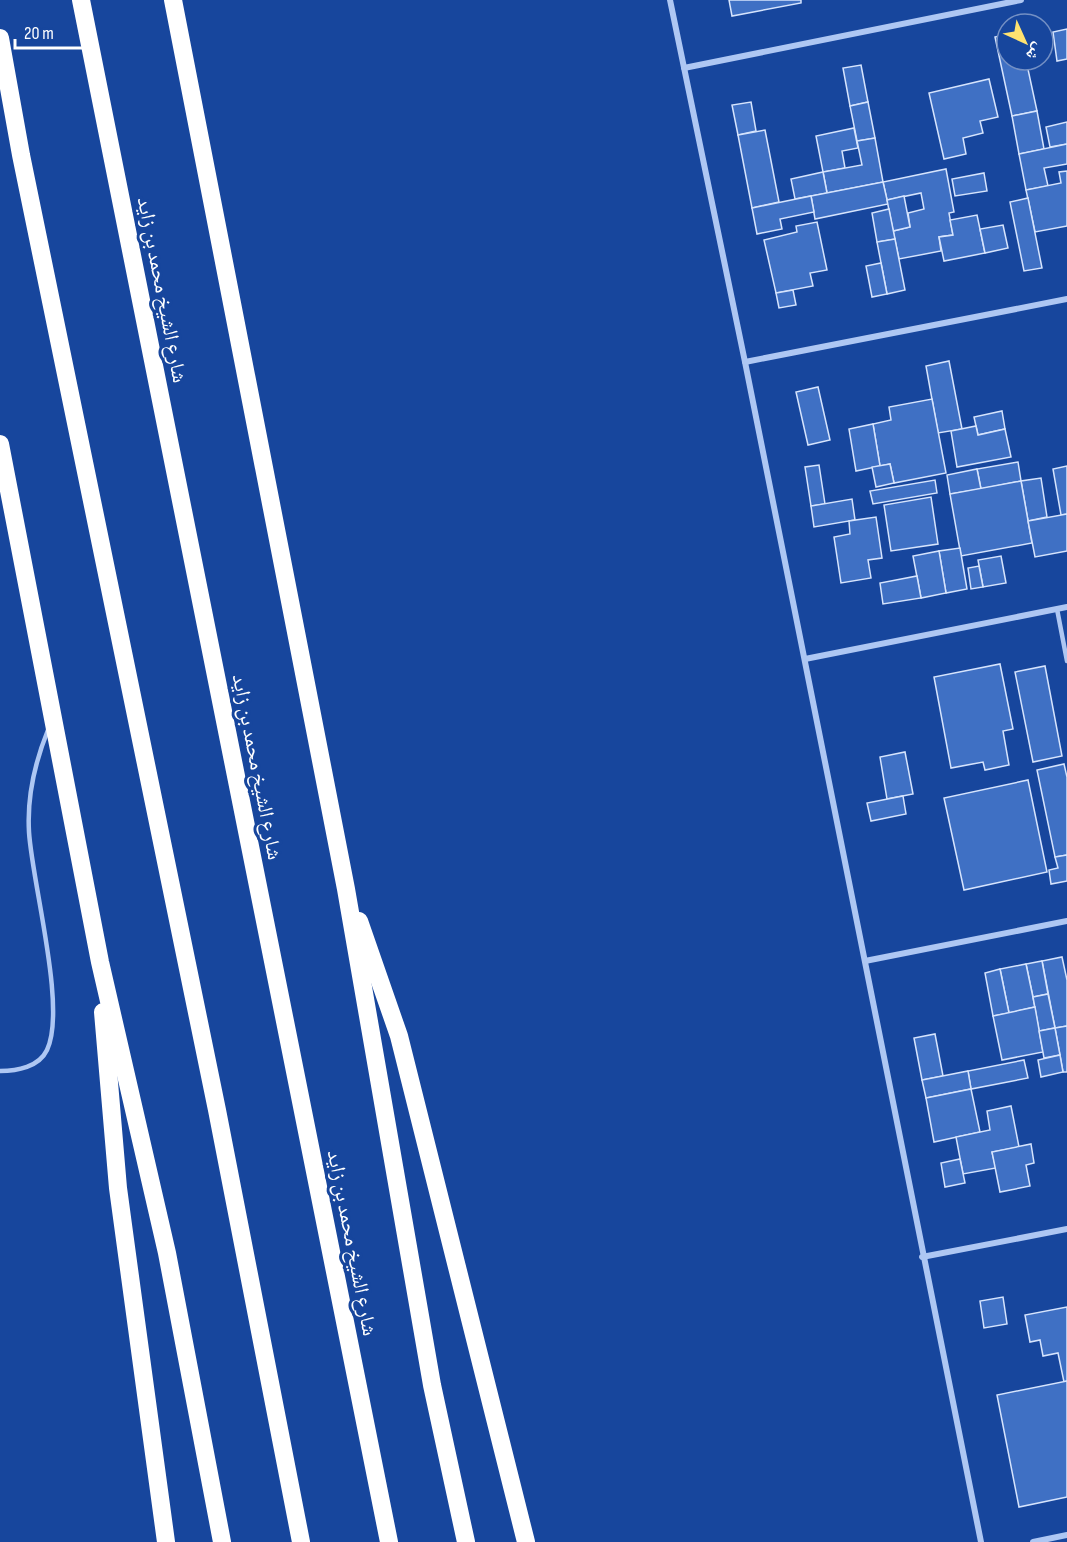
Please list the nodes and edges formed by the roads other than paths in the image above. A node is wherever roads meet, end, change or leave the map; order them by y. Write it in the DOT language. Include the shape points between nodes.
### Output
graph roads {
  1 [pos="81,0"];
  2 [pos="172,0"];
  3 [pos="670,0"];
  4 [pos="1022,0"];
  5 [pos="0,38"];
  6 [pos="684,68"];
  7 [pos="1067,299"];
  8 [pos="745,362"];
  9 [pos="0,444"];
  10 [pos="0,514"];
  11 [pos="22,555"];
  12 [pos="1067,607"];
  13 [pos="1057,609"];
  14 [pos="805,658"];
  15 [pos="1067,660"];
  16 [pos="54,716"];
  17 [pos="346,889"];
  18 [pos="1067,921"];
  19 [pos="865,961"];
  20 [pos="100,962"];
  21 [pos="0,1071"];
  22 [pos="1067,1229"];
  23 [pos="922,1257"];
  24 [pos="1067,1535"];
  25 [pos="166,1542"];
  26 [pos="222,1542"];
  27 [pos="301,1542"];
  28 [pos="389,1542"];
  29 [pos="466,1542"];
  30 [pos="526,1542"];
  31 [pos="981,1542"];
  32 [pos="1033,1542"];
  1 -- 28 [label="highway, شارع الشيخ محمد بن زايد"];
  2 -- 17 [label="highway"];
  3 -- 6 [label="street"];
  4 -- 6 [label="street"];
  5 -- 27 [label="highway"];
  6 -- 8 [label="street"];
  7 -- 8 [label="street"];
  8 -- 14 [label="street"];
  9 -- 11 [label="highway"];
  10 -- 11 [label="highway"];
  11 -- 16 [label="highway"];
  12 -- 13 [label="street"];
  13 -- 14 [label="street"];
  13 -- 15 [label="lane"];
  14 -- 19 [label="street"];
  16 -- 20 [label="highway"];
  16 -- 21 [label="lane" via="34,772 29,830 51,987 52,1030 46,1052 37,1062 20,1070"];
  17 -- 29 [label="highway" via="432,1385"];
  17 -- 30 [label="highway" via="399,1036"];
  18 -- 19 [label="street"];
  19 -- 23 [label="street"];
  20 -- 25 [label="highway" via="118,1188"];
  20 -- 26 [label="highway" via="167,1253"];
  22 -- 23 [label="street"];
  23 -- 31 [label="street"];
  24 -- 32 [label="street"];
}
